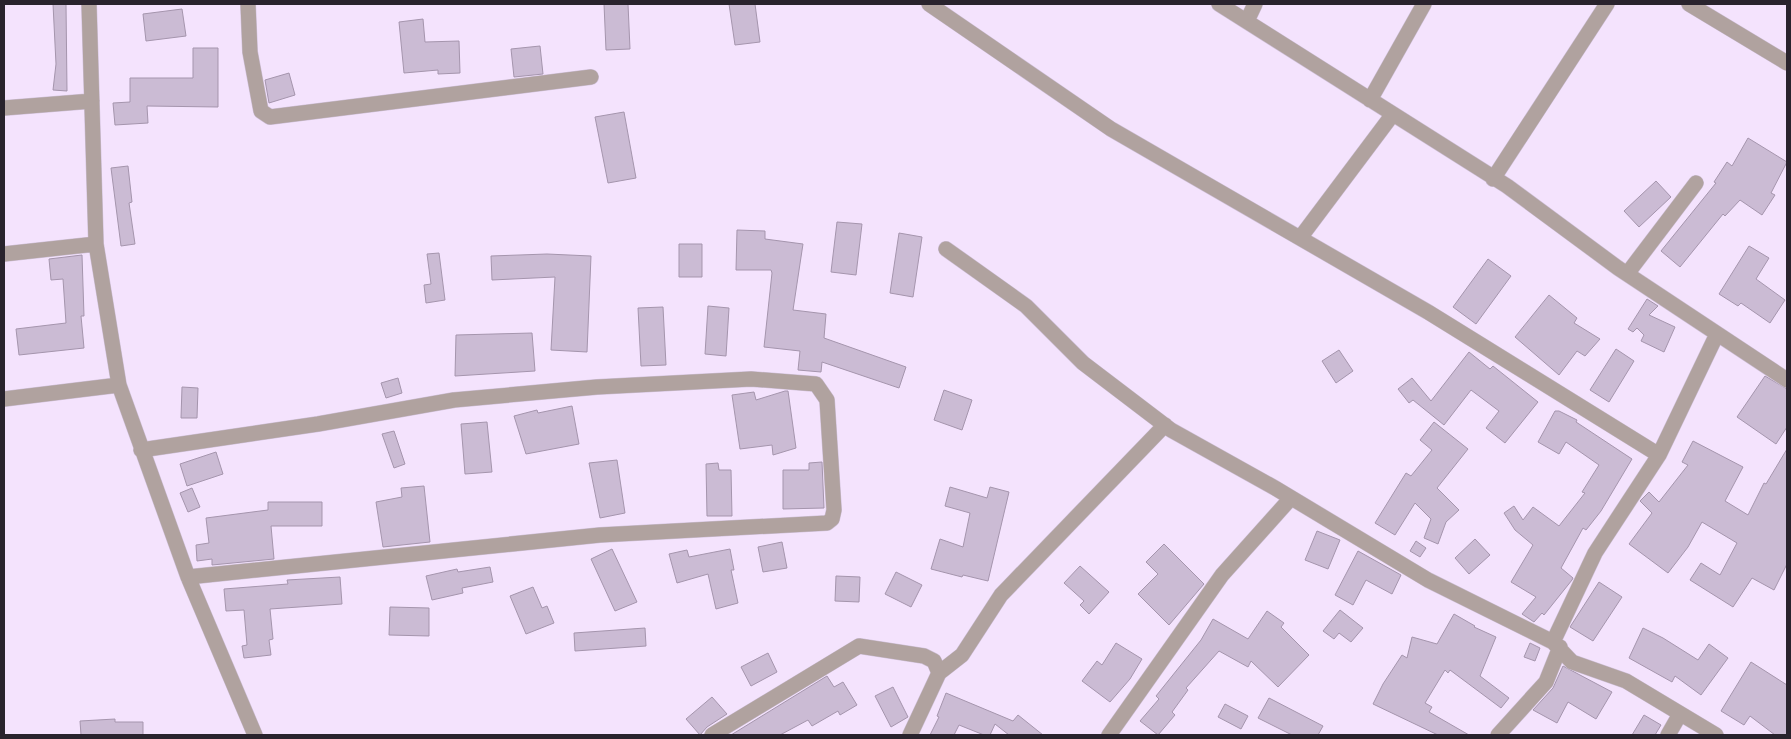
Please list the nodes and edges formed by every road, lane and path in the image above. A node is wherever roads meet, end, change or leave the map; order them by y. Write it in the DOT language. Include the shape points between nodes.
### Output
graph roads {
  1 [pos="89,4"];
  2 [pos="248,4"];
  3 [pos="929,4"];
  4 [pos="1219,4"];
  5 [pos="1255,4"];
  6 [pos="1424,4"];
  7 [pos="1606,4"];
  8 [pos="1689,4"];
  9 [pos="1247,21"];
  10 [pos="1787,63"];
  11 [pos="591,77"];
  12 [pos="1370,100"];
  13 [pos="92,101"];
  14 [pos="4,108"];
  15 [pos="1393,114"];
  16 [pos="1493,179"];
  17 [pos="1696,183"];
  18 [pos="1300,238"];
  19 [pos="96,244"];
  20 [pos="946,250"];
  21 [pos="4,254"];
  22 [pos="1627,274"];
  23 [pos="1716,334"];
  24 [pos="1787,380"];
  25 [pos="119,385"];
  26 [pos="4,399"];
  27 [pos="1164,426"];
  28 [pos="142,450"];
  29 [pos="1659,456"];
  30 [pos="1291,498"];
  31 [pos="188,577"];
  32 [pos="1556,644"];
  33 [pos="938,673"];
  34 [pos="1680,714"];
  35 [pos="255,735"];
  36 [pos="712,735"];
  37 [pos="910,735"];
  38 [pos="1109,735"];
  39 [pos="1498,735"];
  40 [pos="1668,735"];
  41 [pos="1716,735"];
  1 -- 13 [label="street"];
  2 -- 11 [label="street" via="250,52 260,111 270,117"];
  3 -- 18 [label="street" via="1111,130"];
  4 -- 9 [label="street"];
  5 -- 9 [label="street"];
  6 -- 12 [label="street"];
  7 -- 16 [label="street"];
  8 -- 10 [label="street"];
  9 -- 12 [label="street"];
  12 -- 15 [label="street"];
  13 -- 14 [label="street"];
  13 -- 19 [label="street"];
  15 -- 16 [label="street"];
  15 -- 18 [label="street"];
  16 -- 22 [label="street"];
  17 -- 22 [label="street"];
  18 -- 29 [label="street" via="1428,312"];
  19 -- 21 [label="street"];
  19 -- 25 [label="street"];
  20 -- 27 [label="street" via="1026,306 1083,363"];
  22 -- 23 [label="street"];
  23 -- 24 [label="street"];
  23 -- 29 [label="street"];
  25 -- 26 [label="street"];
  25 -- 28 [label="street"];
  27 -- 30 [label="street"];
  27 -- 33 [label="street" via="1001,595 962,655"];
  28 -- 31 [label="street"];
  28 -- 31 [label="street" via="454,400 597,387 751,380 816,384 827,400 834,510 832,519 827,523 600,535"];
  29 -- 32 [label="street" via="1595,553"];
  30 -- 32 [label="street" via="1428,580"];
  30 -- 38 [label="street" via="1222,575"];
  31 -- 35 [label="street"];
  32 -- 34 [label="street" via="1572,662 1626,681"];
  32 -- 39 [label="street" via="1546,682"];
  33 -- 36 [label="street" via="934,661 924,656 859,646"];
  33 -- 37 [label="street"];
  34 -- 40 [label="street"];
  34 -- 41 [label="street"];
}
